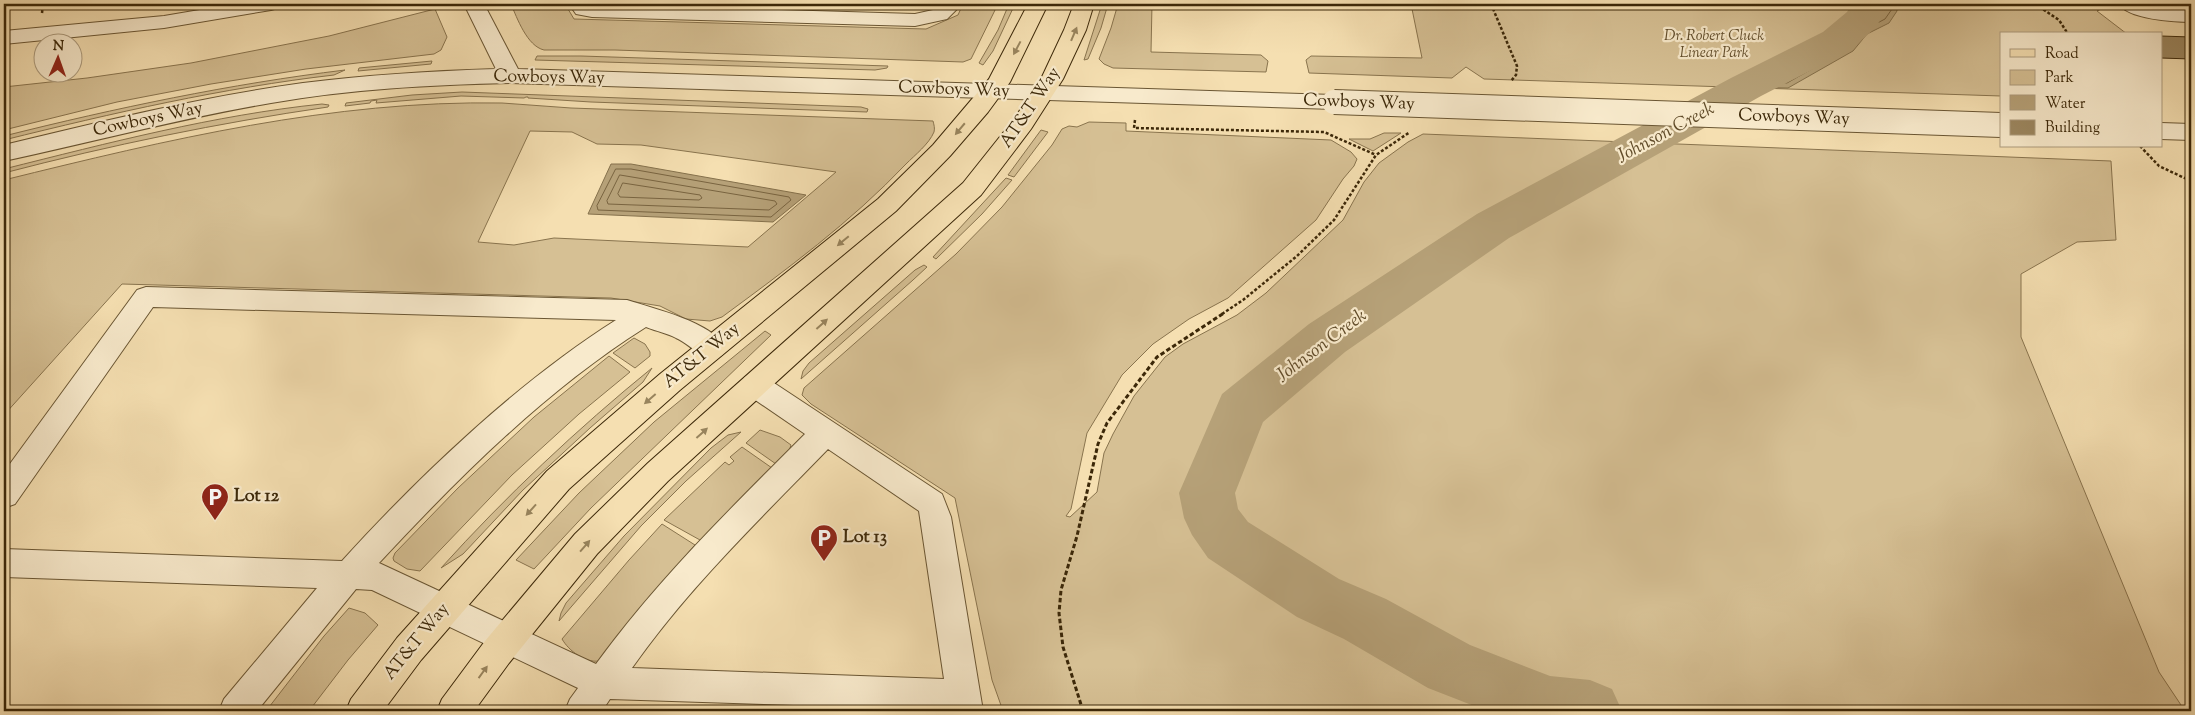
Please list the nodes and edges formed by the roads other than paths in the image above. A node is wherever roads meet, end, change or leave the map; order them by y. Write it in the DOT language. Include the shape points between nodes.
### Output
graph roads {
  1 [pos="271,4"];
  2 [pos="474,4"];
  3 [pos="579,4"];
  4 [pos="952,4"];
  5 [pos="1038,4"];
  6 [pos="1084,4"];
  7 [pos="2129,4"];
  8 [pos="2180,12"];
  9 [pos="2191,34"];
  10 [pos="4,38"];
  11 [pos="510,76"];
  12 [pos="992,92"];
  13 [pos="1045,94"];
  14 [pos="2000,125"];
  15 [pos="4,153"];
  16 [pos="643,316"];
  17 [pos="712,348"];
  18 [pos="755,384"];
  19 [pos="826,432"];
  20 [pos="4,495"];
  21 [pos="4,563"];
  22 [pos="347,576"];
  23 [pos="443,610"];
  24 [pos="508,640"];
  25 [pos="602,683"];
  26 [pos="965,704"];
  27 [pos="236,711"];
  28 [pos="363,711"];
  29 [pos="454,711"];
  30 [pos="582,711"];
  1 -- 10 [label="street" via="164,22"];
  2 -- 11 [label="street"];
  3 -- 4 [label="street" via="583,10 592,11 915,20 940,15"];
  5 -- 12 [label="main road, AT&T Way, one-way"];
  13 -- 6 [label="main road, AT&T Way, one-way" via="1068,48"];
  7 -- 8 [label="street" via="2140,9"];
  8 -- 9 [label="street"];
  11 -- 12 [label="street, Cowboys Way"];
  11 -- 15 [label="street, Cowboys Way" via="366,83 275,95 178,113"];
  12 -- 13 [label="street, Cowboys Way"];
  12 -- 17 [label="main road, AT&T Way, one-way" via="946,146 887,205"];
  13 -- 14 [label="street, Cowboys Way, bridge"];
  18 -- 13 [label="main road, AT&T Way, one-way" via="972,189"];
  16 -- 17 [label="street" via="687,331"];
  16 -- 20 [label="street" via="627,310 146,297"];
  16 -- 22 [label="street" via="570,366 474,448"];
  17 -- 23 [label="main road, AT&T Way, one-way" via="558,480"];
  18 -- 19 [label="street"];
  24 -- 18 [label="main road, AT&T Way, one-way" via="586,544 658,472"];
  19 -- 25 [label="street" via="713,546 635,637"];
  19 -- 26 [label="street" via="931,503 936,517"];
  21 -- 22 [label="street"];
  22 -- 23 [label="street" via="375,576"];
  22 -- 27 [label="street"];
  23 -- 24 [label="street"];
  23 -- 28 [label="main road, AT&T Way"];
  24 -- 25 [label="street"];
  29 -- 24 [label="main road, AT&T Way, one-way"];
  25 -- 26 [label="street"];
  25 -- 30 [label="street"];
}
